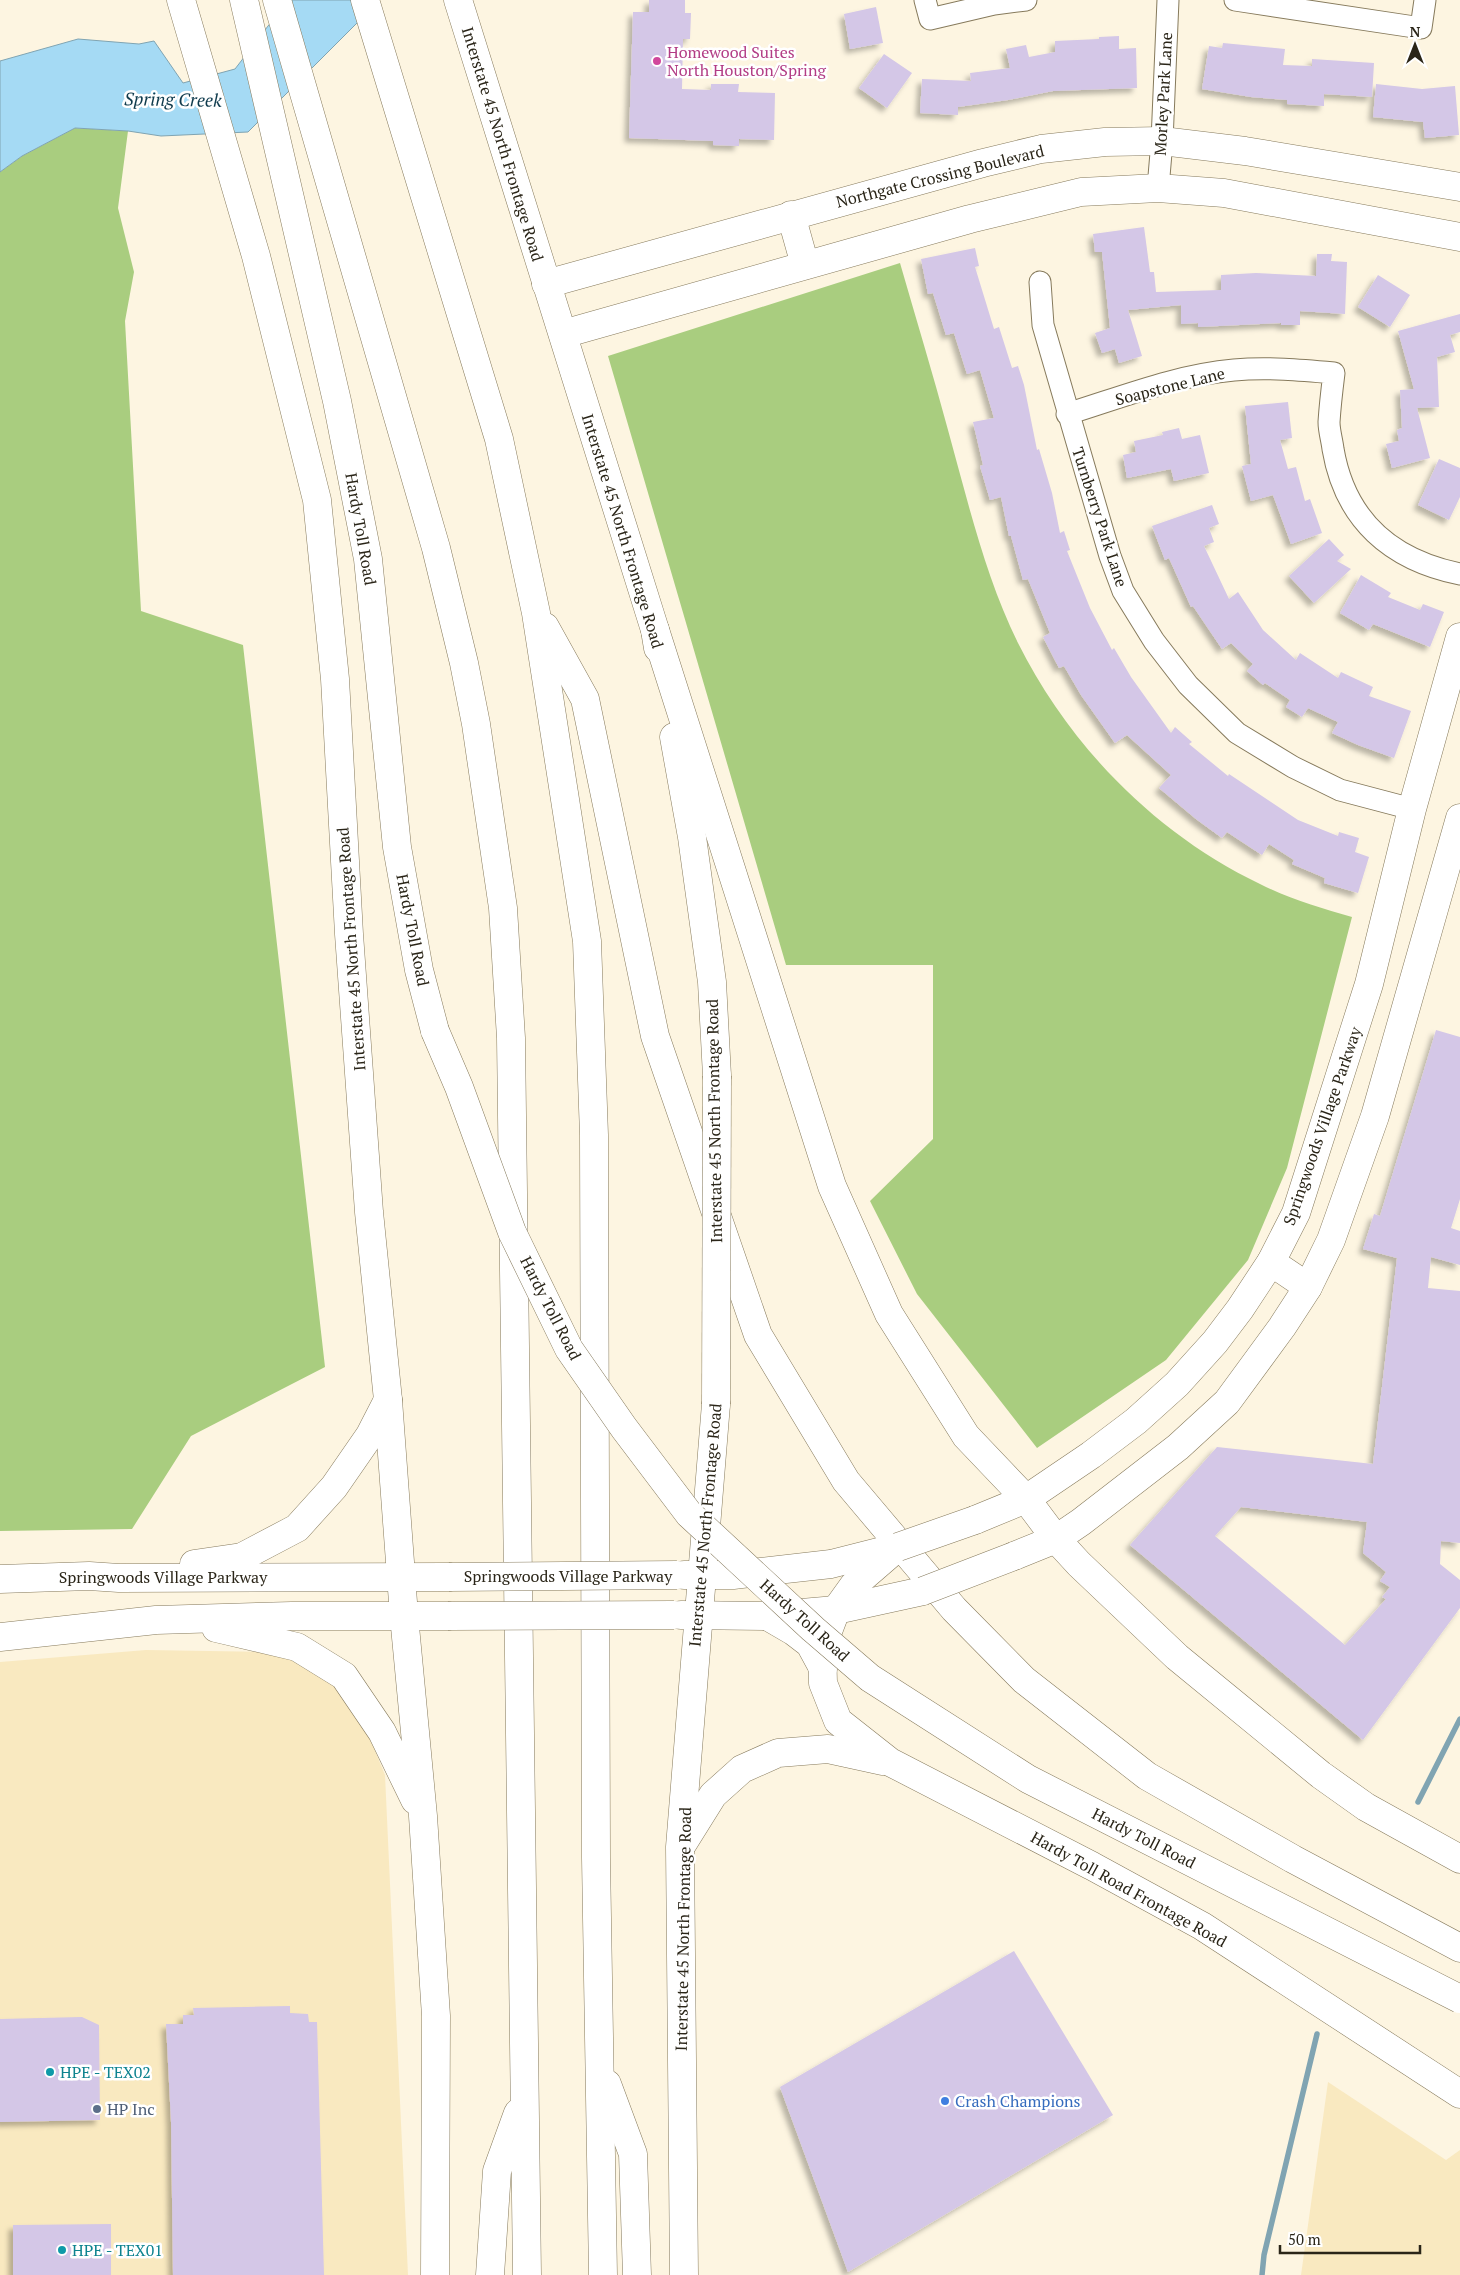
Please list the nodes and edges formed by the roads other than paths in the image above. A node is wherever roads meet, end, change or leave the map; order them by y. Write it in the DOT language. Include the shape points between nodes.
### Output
graph roads {
  1 [pos="181,0"];
  2 [pos="244,0"];
  3 [pos="277,0"];
  4 [pos="365,0"];
  5 [pos="458,0"];
  6 [pos="925,0"];
  7 [pos="1026,0"];
  8 [pos="1168,0"];
  9 [pos="1235,0"];
  10 [pos="1425,0"];
  11 [pos="1162,141"];
  12 [pos="1158,188"];
  13 [pos="1460,188"];
  14 [pos="791,215"];
  15 [pos="1460,237"];
  16 [pos="805,265"];
  17 [pos="1040,282"];
  18 [pos="546,284"];
  19 [pos="563,334"];
  20 [pos="1067,414"];
  21 [pos="1460,574"];
  22 [pos="536,613"];
  23 [pos="655,630"];
  24 [pos="1460,638"];
  25 [pos="1412,809"];
  26 [pos="1460,818"];
  27 [pos="1369,984"];
  28 [pos="1409,995"];
  29 [pos="1270,1262"];
  30 [pos="1308,1287"];
  31 [pos="388,1400"];
  32 [pos="1026,1499"];
  33 [pos="1056,1539"];
  34 [pos="898,1547"];
  35 [pos="690,1575"];
  36 [pos="89,1576"];
  37 [pos="401,1576"];
  38 [pos="0,1579"];
  39 [pos="848,1601"];
  40 [pos="686,1615"];
  41 [pos="404,1616"];
  42 [pos="767,1616"];
  43 [pos="178,1619"];
  44 [pos="0,1637"];
  45 [pos="823,1668"];
  46 [pos="890,1762"];
  47 [pos="423,1816"];
  48 [pos="680,1847"];
  49 [pos="1460,1859"];
  50 [pos="1460,1948"];
  51 [pos="1460,1999"];
  52 [pos="600,2066"];
  53 [pos="1460,2094"];
  54 [pos="524,2095"];
  55 [pos="435,2275"];
  56 [pos="490,2275"];
  57 [pos="526,2275"];
  58 [pos="603,2275"];
  59 [pos="637,2275"];
  60 [pos="684,2275"];
  1 -- 31 [label="main road, Interstate 45 North Frontage Road" via="256,256 317,500 335,679 349,934"];
  2 -- 51 [label="main road, Hardy Toll Road, bridge" via="337,401 368,559 397,847 420,970 435,1031 512,1232 569,1349 689,1514 870,1678 1028,1779"];
  3 -- 54 [label="main road" via="436,548 476,724 503,908 511,1038"];
  4 -- 22 [label="main road" via="499,439"];
  5 -- 18 [label="main road, Interstate 45 North Frontage Road"];
  6 -- 7 [label="street" via="930,19"];
  8 -- 11 [label="street, Morley Park Lane"];
  9 -- 10 [label="street" via="1421,28"];
  11 -- 12 [label="street, Morley Park Lane"];
  11 -- 13 [label="main road, Northgate Crossing Boulevard" via="1246,151"];
  11 -- 14 [label="main road, Northgate Crossing Boulevard" via="1105,142 1041,149"];
  12 -- 15 [label="main road" via="1224,193"];
  12 -- 16 [label="main road" via="1081,192"];
  14 -- 16 [label="main road"];
  14 -- 18 [label="main road, Northgate Crossing Boulevard"];
  16 -- 19 [label="main road"];
  17 -- 20 [label="street, Turnberry Park Lane" via="1042,325"];
  18 -- 19 [label="main road, Interstate 45 North Frontage Road"];
  19 -- 23 [label="main road, Interstate 45 North Frontage Road"];
  20 -- 21 [label="street, Soapstone Lane" via="1154,387 1234,370 1334,373 1329,424 1336,467 1352,506 1376,536 1412,559"];
  20 -- 25 [label="street, Turnberry Park Lane" via="1123,591 1154,641 1188,685 1237,733 1293,767 1340,790"];
  22 -- 50 [label="main road" via="585,699 655,1036 758,1335 846,1481 954,1609 1024,1680 1147,1776"];
  22 -- 52 [label="main road" via="587,941 594,1134 596,1858"];
  23 -- 32 [label="main road" via="832,1186 889,1314 966,1436"];
  23 -- 35 [label="main road, Interstate 45 North Frontage Road, bridge" via="692,837 712,982 717,1076 716,1404"];
  24 -- 25 [label="main road, Springwoods Village Parkway"];
  25 -- 27 [label="main road, Springwoods Village Parkway"];
  26 -- 28 [label="main road"];
  27 -- 28 [label="main road"];
  27 -- 29 [label="main road, Springwoods Village Parkway" via="1296,1213"];
  28 -- 30 [label="main road" via="1375,1116 1331,1240"];
  29 -- 30 [label="main road"];
  29 -- 32 [label="main road, Springwoods Village Parkway" via="1215,1342 1177,1384 1136,1421"];
  30 -- 33 [label="main road" via="1227,1402 1178,1447"];
  31 -- 36 [label="main road" via="370,1435 334,1487 297,1528 242,1557 195,1564 119,1564"];
  31 -- 37 [label="main road, Interstate 45 North Frontage Road"];
  32 -- 33 [label="main road"];
  32 -- 34 [label="main road, Springwoods Village Parkway, bridge"];
  33 -- 39 [label="main road, bridge" via="923,1591"];
  33 -- 49 [label="main road" via="1101,1587 1177,1657 1321,1775 1366,1807"];
  34 -- 35 [label="main road, Springwoods Village Parkway" via="831,1564 733,1575"];
  34 -- 39 [label="main road"];
  35 -- 37 [label="main road, Springwoods Village Parkway, bridge"];
  35 -- 40 [label="main road, Interstate 45 North Frontage Road"];
  36 -- 37 [label="main road, Springwoods Village Parkway"];
  36 -- 38 [label="main road, Springwoods Village Parkway"];
  37 -- 41 [label="main road, Interstate 45 North Frontage Road"];
  39 -- 42 [label="main road"];
  39 -- 45 [label="main road" via="822,1647"];
  40 -- 41 [label="main road, bridge"];
  40 -- 42 [label="main road"];
  40 -- 48 [label="main road, Interstate 45 North Frontage Road"];
  41 -- 43 [label="main road"];
  41 -- 47 [label="main road, Interstate 45 North Frontage Road"];
  42 -- 45 [label="main road" via="810,1644"];
  43 -- 44 [label="main road"];
  43 -- 47 [label="main road" via="297,1647 344,1676 382,1732"];
  45 -- 46 [label="main road" via="823,1682 838,1721"];
  46 -- 48 [label="main road" via="828,1748 778,1753 742,1769 713,1795"];
  46 -- 53 [label="main road, Hardy Toll Road Frontage Road" via="1202,1926"];
  47 -- 55 [label="main road, Interstate 45 North Frontage Road" via="436,2016"];
  48 -- 60 [label="main road, Interstate 45 North Frontage Road"];
  52 -- 58 [label="main road"];
  52 -- 59 [label="main road" via="634,2154"];
  54 -- 56 [label="main road" via="497,2171"];
  54 -- 57 [label="main road"];
}
